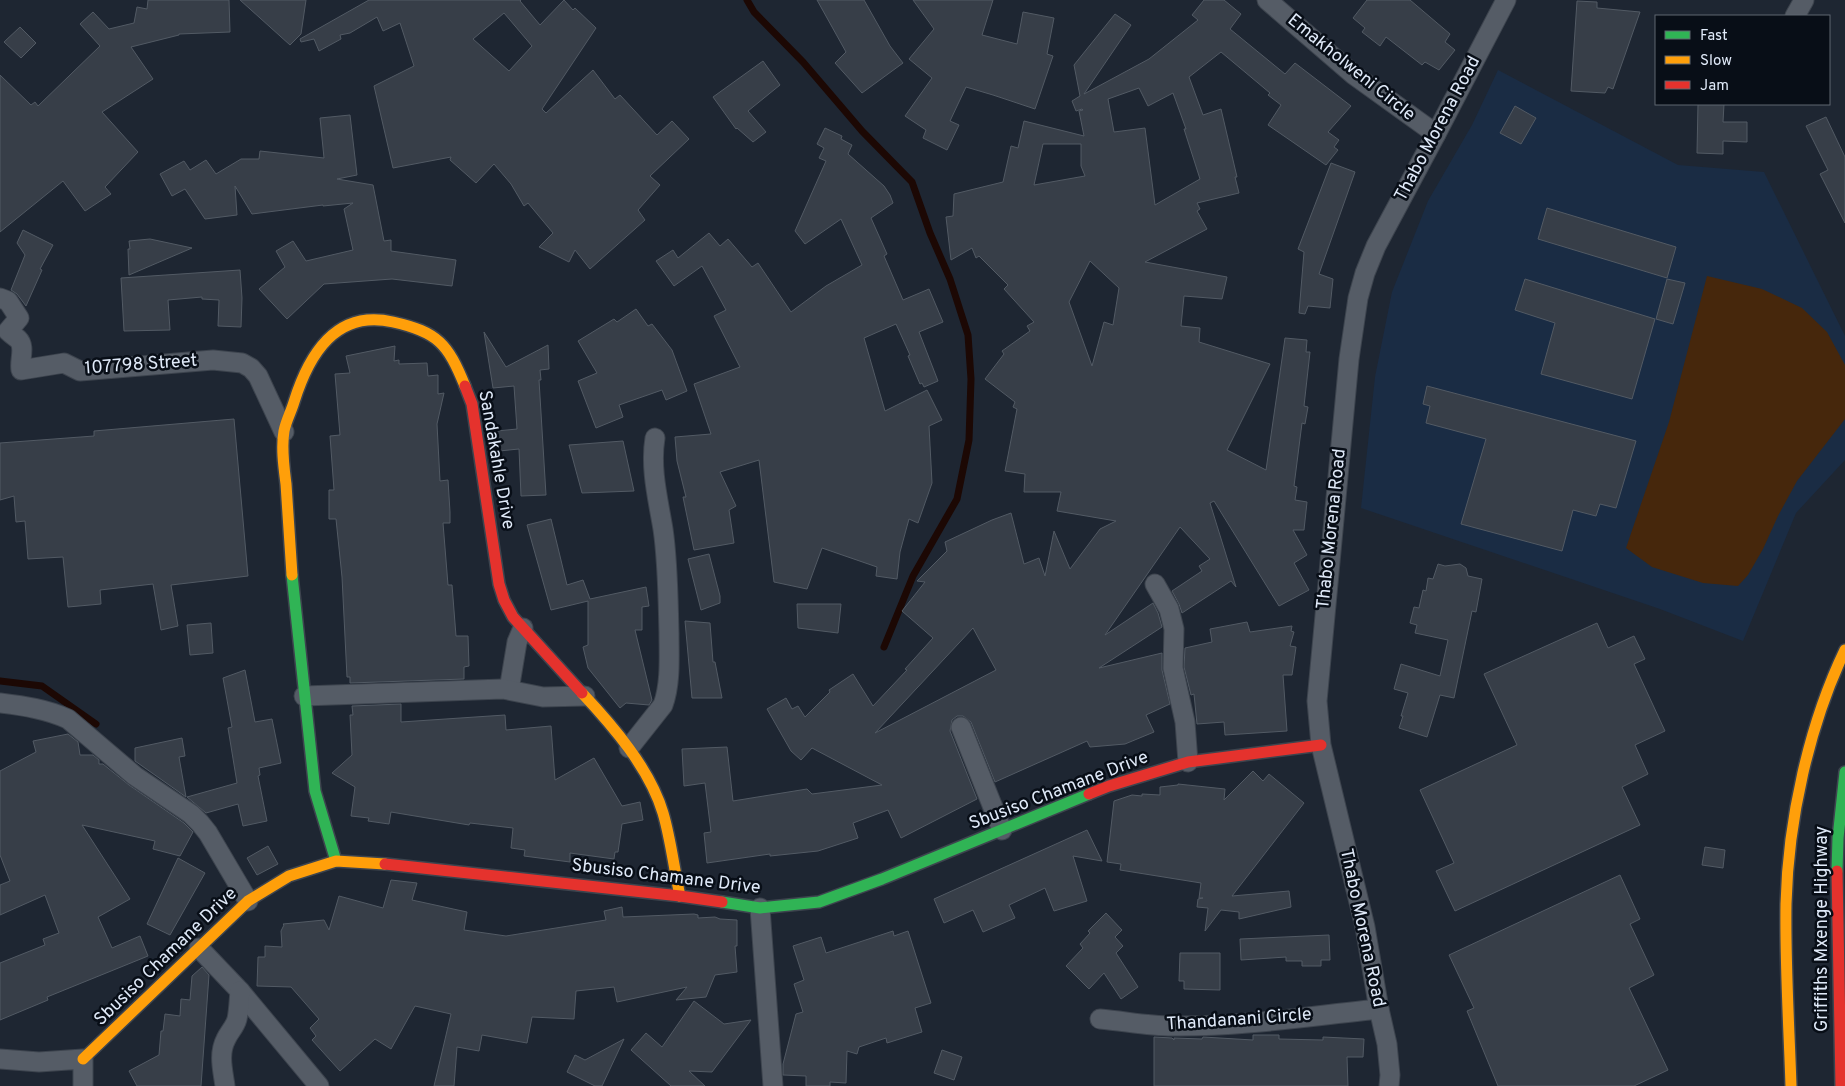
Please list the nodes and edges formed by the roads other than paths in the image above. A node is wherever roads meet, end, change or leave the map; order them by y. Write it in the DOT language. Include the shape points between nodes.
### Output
graph roads {
  1 [pos="1267,0"];
  2 [pos="1506,0"];
  3 [pos="1804,0"];
  4 [pos="1796,15"];
  5 [pos="1436,134"];
  6 [pos="0,298"];
  7 [pos="284,432"];
  8 [pos="655,438"];
  9 [pos="1156,584"];
  10 [pos="524,628"];
  11 [pos="1845,650"];
  12 [pos="509,690"];
  13 [pos="304,696"];
  14 [pos="585,696"];
  15 [pos="0,703"];
  16 [pos="961,726"];
  17 [pos="1321,745"];
  18 [pos="629,748"];
  19 [pos="1188,762"];
  20 [pos="1845,772"];
  21 [pos="1002,830"];
  22 [pos="1845,848"];
  23 [pos="336,861"];
  24 [pos="1836,882"];
  25 [pos="680,896"];
  26 [pos="248,901"];
  27 [pos="760,908"];
  28 [pos="199,948"];
  29 [pos="240,992"];
  30 [pos="1379,1009"];
  31 [pos="1100,1019"];
  32 [pos="0,1059"];
  33 [pos="83,1059"];
  34 [pos="83,1086"];
  35 [pos="225,1086"];
  36 [pos="319,1086"];
  37 [pos="773,1086"];
  38 [pos="1389,1086"];
  39 [pos="1791,1086"];
  40 [pos="1841,1086"];
  1 -- 5 [label="street, Emakholweni Circle" via="1354,75"];
  2 -- 5 [label="street, Thabo Morena Road"];
  3 -- 4 [label="street"];
  5 -- 17 [label="street, Thabo Morena Road" via="1376,246 1358,298 1349,360 1317,701"];
  6 -- 7 [label="street, 107798 Street" via="8,301 19,318 8,331 19,340 23,351 19,362 21,370 64,364 80,370 213,360 242,363 258,376"];
  7 -- 10 [label="street, Sandakahle Drive" via="299,385 315,353 331,334 352,322 382,319 413,326 439,340 456,364 472,404 499,584 513,617"];
  7 -- 13 [label="street, Sandakahle Drive"];
  8 -- 18 [label="street" via="652,455 663,533 669,666 663,705"];
  9 -- 19 [label="street" via="1169,609 1174,629 1173,668 1185,722"];
  10 -- 12 [label="street" via="517,642"];
  10 -- 14 [label="street, Sandakahle Drive"];
  11 -- 39 [label="street, Griffiths Mxenge Highway" via="1810,744 1793,824 1786,903"];
  12 -- 13 [label="street"];
  12 -- 14 [label="street" via="544,698"];
  13 -- 23 [label="street, Sandakahle Drive" via="314,791"];
  14 -- 18 [label="street, Sandakahle Drive"];
  15 -- 26 [label="street" via="55,713 68,719 135,776 191,814 208,833"];
  16 -- 21 [label="street"];
  17 -- 19 [label="street, Sbusiso Chamane Drive"];
  17 -- 30 [label="street, Thabo Morena Road" via="1365,927"];
  18 -- 25 [label="street, Sandakahle Drive" via="654,790 663,813"];
  19 -- 21 [label="street, Sbusiso Chamane Drive" via="1109,786"];
  20 -- 24 [label="street, Griffiths Mxenge Highway"];
  21 -- 27 [label="street, Sbusiso Chamane Drive" via="819,902"];
  22 -- 24 [label="street"];
  23 -- 25 [label="street, Sbusiso Chamane Drive" via="402,865"];
  23 -- 26 [label="street, Sbusiso Chamane Drive" via="289,876"];
  24 -- 40 [label="street, Griffiths Mxenge Highway"];
  25 -- 27 [label="street, Sbusiso Chamane Drive"];
  26 -- 28 [label="street, Sbusiso Chamane Drive"];
  27 -- 37 [label="street"];
  28 -- 29 [label="street"];
  28 -- 33 [label="street, Sbusiso Chamane Drive"];
  29 -- 35 [label="street" via="237,1019 222,1049"];
  29 -- 36 [label="street"];
  30 -- 31 [label="street, Thandanani Circle" via="1190,1026"];
  30 -- 38 [label="street, Thabo Morena Road" via="1387,1044"];
  32 -- 33 [label="street" via="39,1062"];
  33 -- 34 [label="street"];
}
